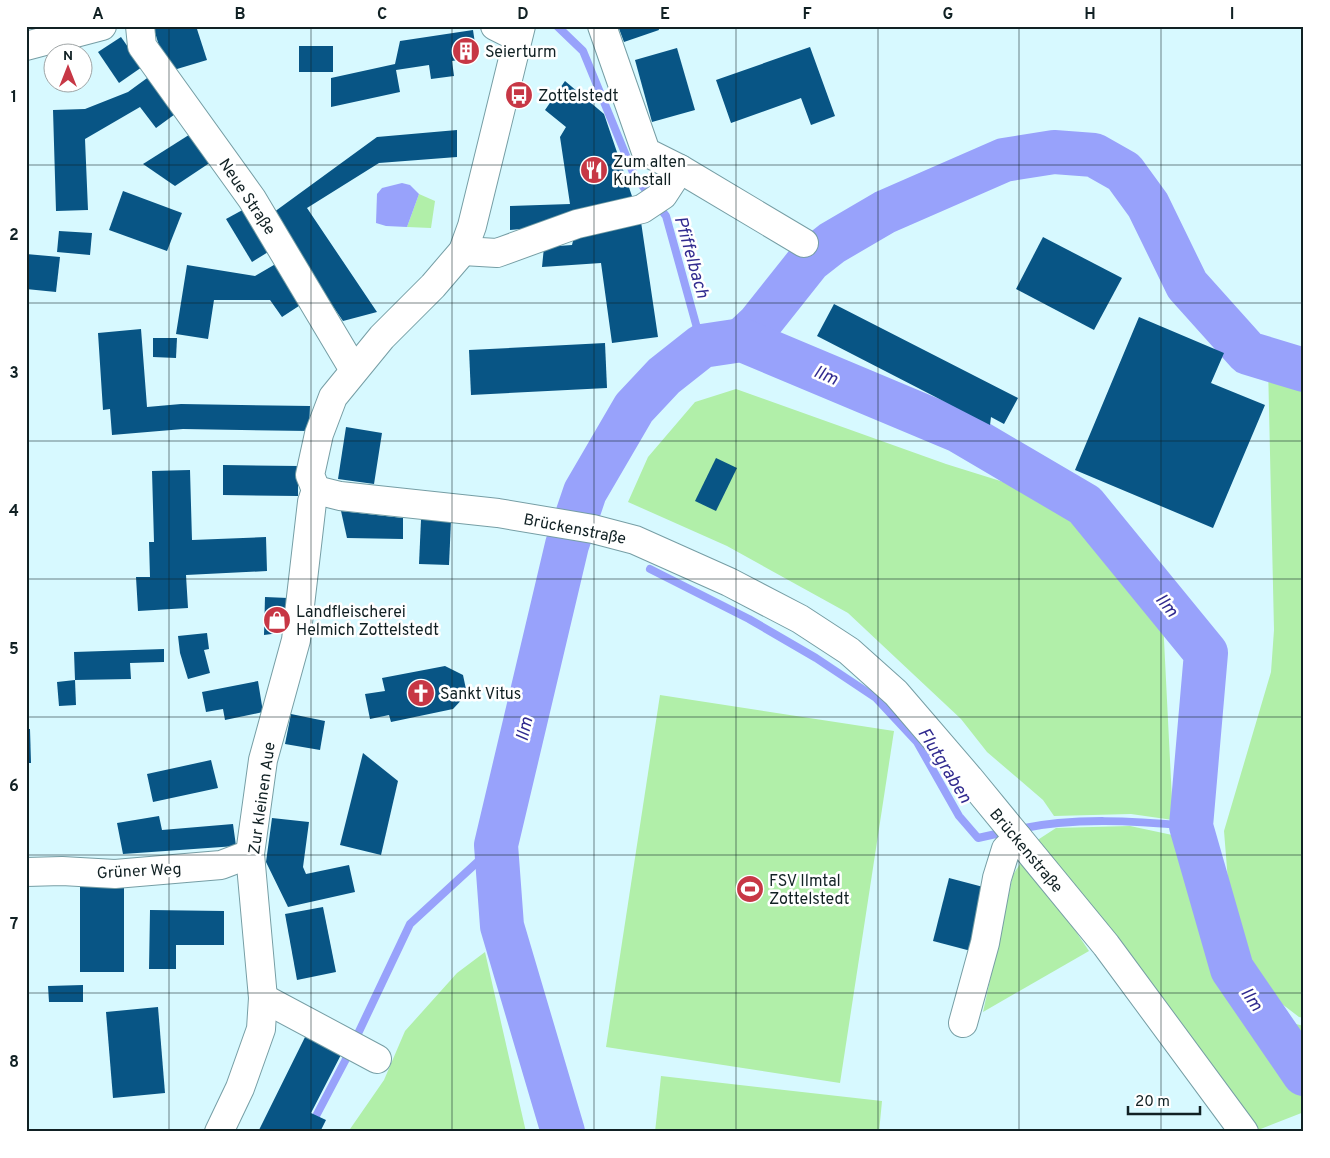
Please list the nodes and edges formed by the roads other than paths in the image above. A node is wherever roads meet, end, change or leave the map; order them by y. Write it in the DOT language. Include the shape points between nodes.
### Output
graph roads {
  1 [pos="102,26"];
  2 [pos="140,26"];
  3 [pos="602,26"];
  4 [pos="511,30"];
  5 [pos="26,46"];
  6 [pos="680,169"];
  7 [pos="804,243"];
  8 [pos="463,251"];
  9 [pos="354,370"];
  10 [pos="316,490"];
  11 [pos="1010,830"];
  12 [pos="250,854"];
  13 [pos="26,872"];
  14 [pos="263,998"];
  15 [pos="963,1023"];
  16 [pos="377,1059"];
  17 [pos="219,1132"];
  18 [pos="1244,1132"];
  1 -- 5 [label="street"];
  2 -- 9 [label="street, Neue Straße" via="142,46 252,199"];
  3 -- 6 [label="street" via="646,152"];
  4 -- 8 [label="street" via="472,226"];
  6 -- 7 [label="street"];
  6 -- 8 [label="street" via="653,202 577,224 497,253"];
  8 -- 9 [label="street"];
  9 -- 10 [label="street" via="333,397 319,434 310,475"];
  10 -- 11 [label="street, Brückenstraße" via="340,496 498,514 593,529 635,540 729,582 800,619 849,651 896,693"];
  10 -- 12 [label="street, Zur kleinen Aue" via="309,519 296,640 263,760"];
  11 -- 15 [label="street"];
  11 -- 18 [label="street, Brückenstraße" via="1106,945"];
  12 -- 13 [label="street, Grüner Weg" via="221,865 115,874 62,870"];
  12 -- 14 [label="street, Zur kleinen Aue"];
  14 -- 16 [label="street"];
  14 -- 17 [label="street, Zur kleinen Aue" via="261,1030 240,1088"];
}
